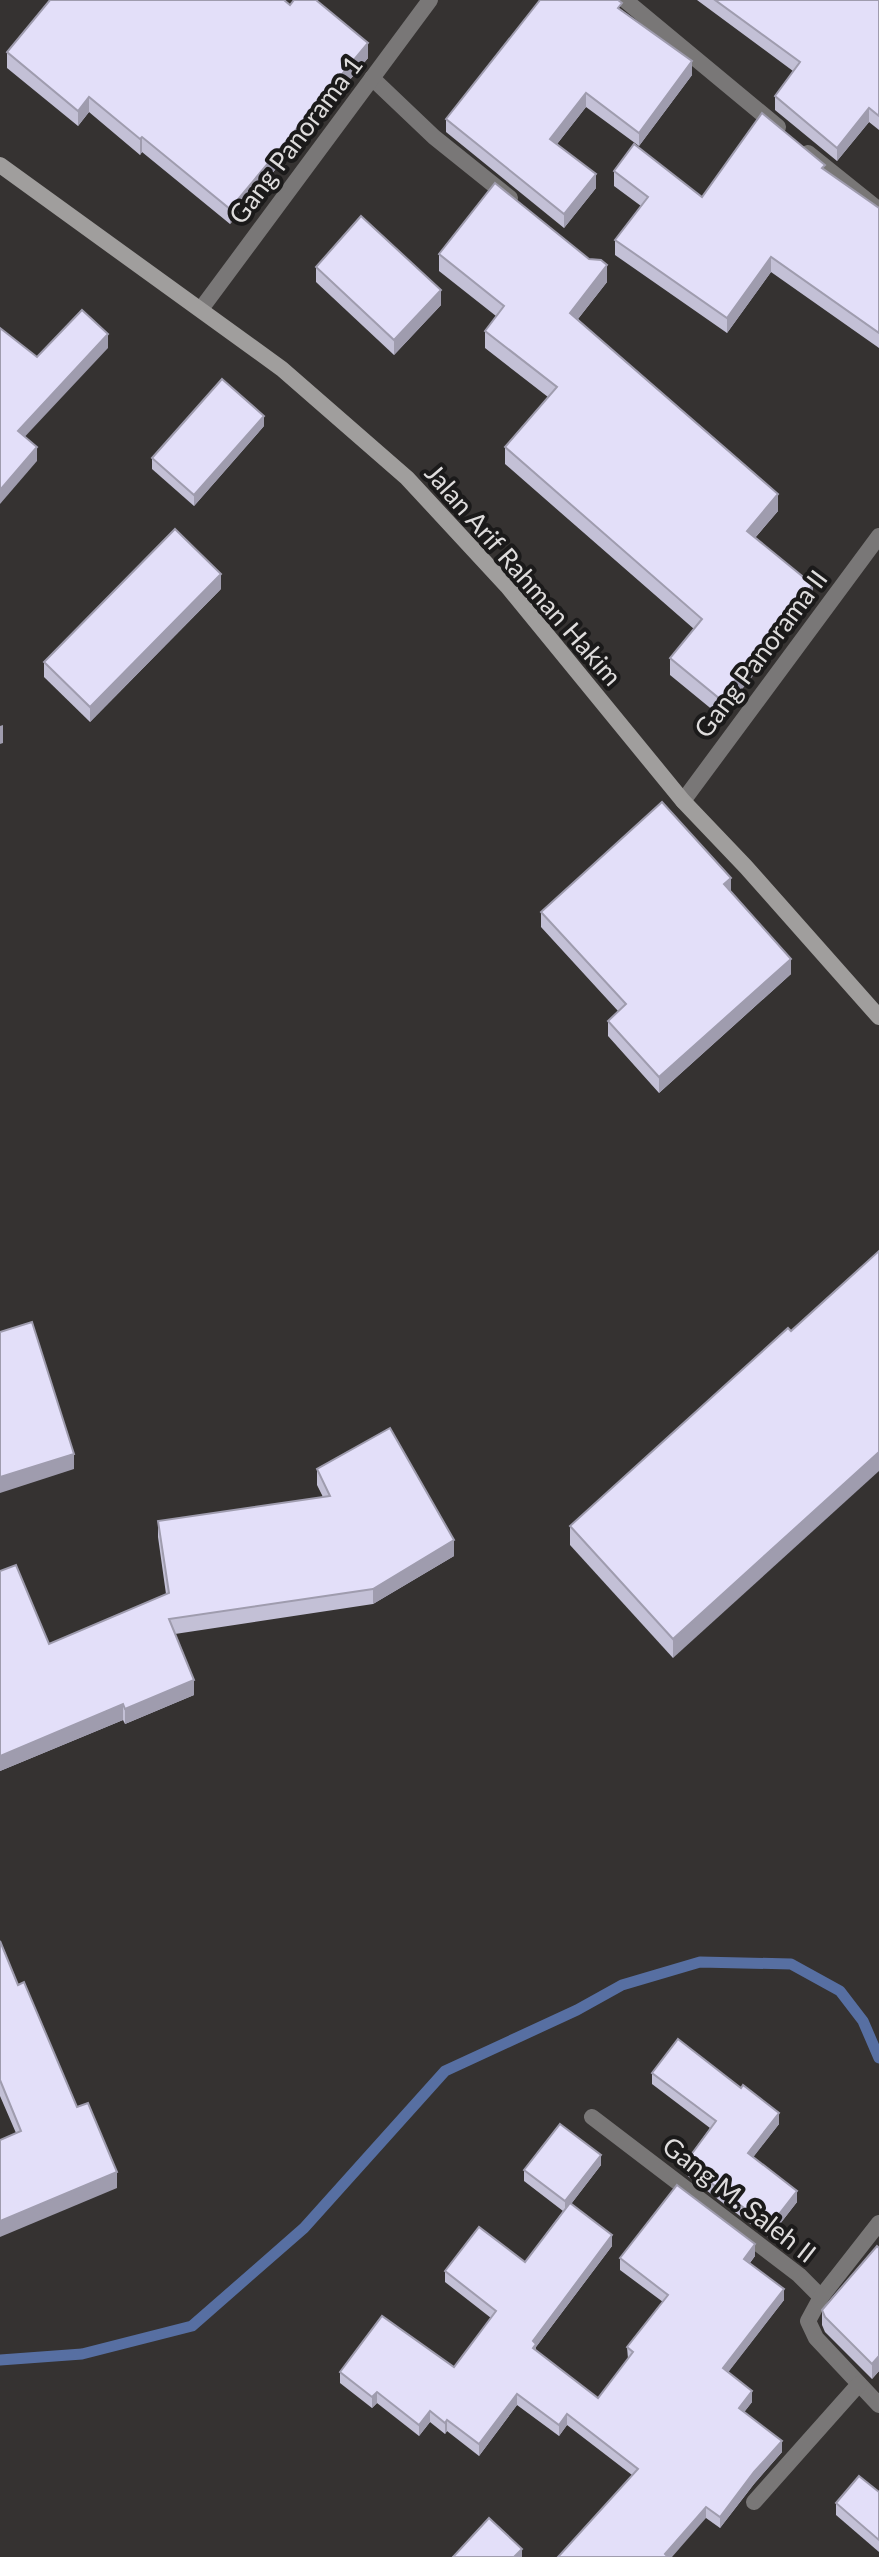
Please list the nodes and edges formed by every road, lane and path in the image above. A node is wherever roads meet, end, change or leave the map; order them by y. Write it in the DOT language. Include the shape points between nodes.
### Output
graph roads {
  1 [pos="430,0"];
  2 [pos="625,0"];
  3 [pos="372,78"];
  4 [pos="0,165"];
  5 [pos="521,207"];
  6 [pos="879,210"];
  7 [pos="201,309"];
  8 [pos="879,536"];
  9 [pos="683,801"];
  10 [pos="879,1017"];
  11 [pos="592,2117"];
  12 [pos="879,2223"];
  13 [pos="821,2297"];
  14 [pos="859,2384"];
  15 [pos="879,2405"];
  16 [pos="754,2502"];
  1 -- 3 [label="street, Gang Panorama 1"];
  2 -- 6 [label="street"];
  3 -- 5 [label="street" via="434,137"];
  3 -- 7 [label="street, Gang Panorama 1"];
  4 -- 7 [label="street, Jalan Arif Rahman Hakim"];
  7 -- 9 [label="street, Jalan Arif Rahman Hakim" via="282,369 407,478 507,586"];
  8 -- 9 [label="street, Gang Panorama II"];
  9 -- 10 [label="street, Jalan Arif Rahman Hakim"];
  11 -- 13 [label="street, Gang M. Saleh II"];
  12 -- 13 [label="street"];
  13 -- 14 [label="street, Gang M. Saleh II" via="808,2321 816,2338"];
  14 -- 15 [label="street, Gang M. Saleh II"];
  14 -- 16 [label="street"];
}
